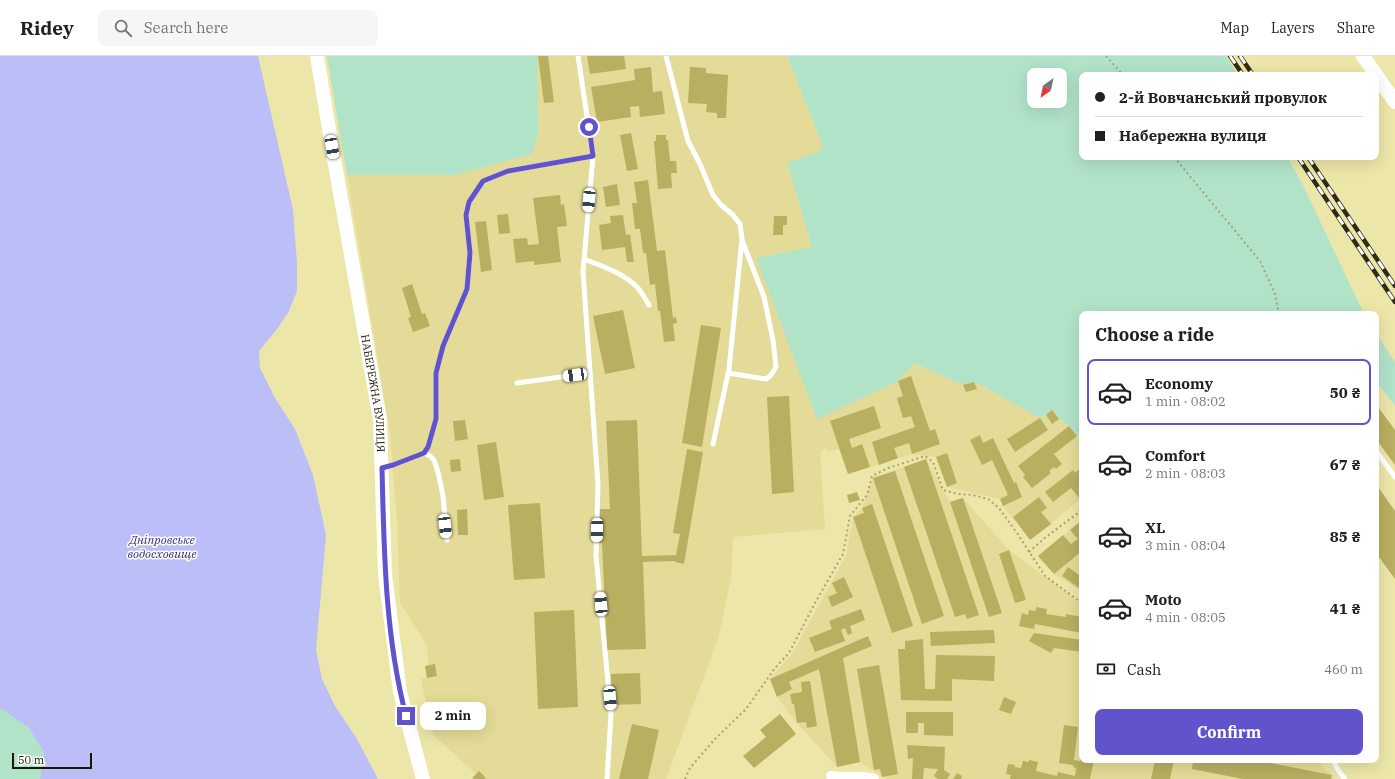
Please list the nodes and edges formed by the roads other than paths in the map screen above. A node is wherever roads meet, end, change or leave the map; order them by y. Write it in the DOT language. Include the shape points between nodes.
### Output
graph roads {
  1 [pos="317,56"];
  2 [pos="578,56"];
  3 [pos="666,56"];
  4 [pos="1363,56"];
  5 [pos="1374,72"];
  6 [pos="1379,79"];
  7 [pos="1395,102"];
  8 [pos="593,156"];
  9 [pos="742,239"];
  10 [pos="584,259"];
  11 [pos="649,305"];
  12 [pos="590,373"];
  13 [pos="728,373"];
  14 [pos="517,383"];
  15 [pos="713,444"];
  16 [pos="424,453"];
  17 [pos="1379,455"];
  18 [pos="382,468"];
  19 [pos="1395,477"];
  20 [pos="447,540"];
  21 [pos="1334,763"];
  22 [pos="831,776"];
  23 [pos="423,779"];
  24 [pos="607,779"];
  25 [pos="874,779"];
  26 [pos="1345,779"];
  1 -- 18 [label="street, НАБЕРЕЖНА ВУЛИЦЯ" via="380,420"];
  2 -- 8 [label="lane"];
  3 -- 9 [label="lane" via="688,141 713,195 740,224"];
  4 -- 5 [label="street"];
  6 -- 7 [label="street"];
  8 -- 10 [label="lane"];
  8 -- 16 [label="lane" via="508,171 483,181 469,202 466,215 470,253 467,289 443,346 436,373 436,419"];
  9 -- 13 [label="lane"];
  9 -- 13 [label="lane" via="764,296 776,367 766,379"];
  10 -- 11 [label="lane" via="627,279 637,287"];
  10 -- 12 [label="lane"];
  12 -- 14 [label="lane"];
  12 -- 24 [label="lane" via="598,485 596,556 611,714"];
  13 -- 15 [label="lane"];
  16 -- 18 [label="lane"];
  16 -- 20 [label="lane" via="434,460 438,472"];
  17 -- 19 [label="lane"];
  18 -- 23 [label="street, НАБЕРЕЖНА ВУЛИЦЯ" via="385,575 394,653 400,692"];
  21 -- 26 [label="lane"];
  22 -- 25 [label="street" via="868,776"];
}
